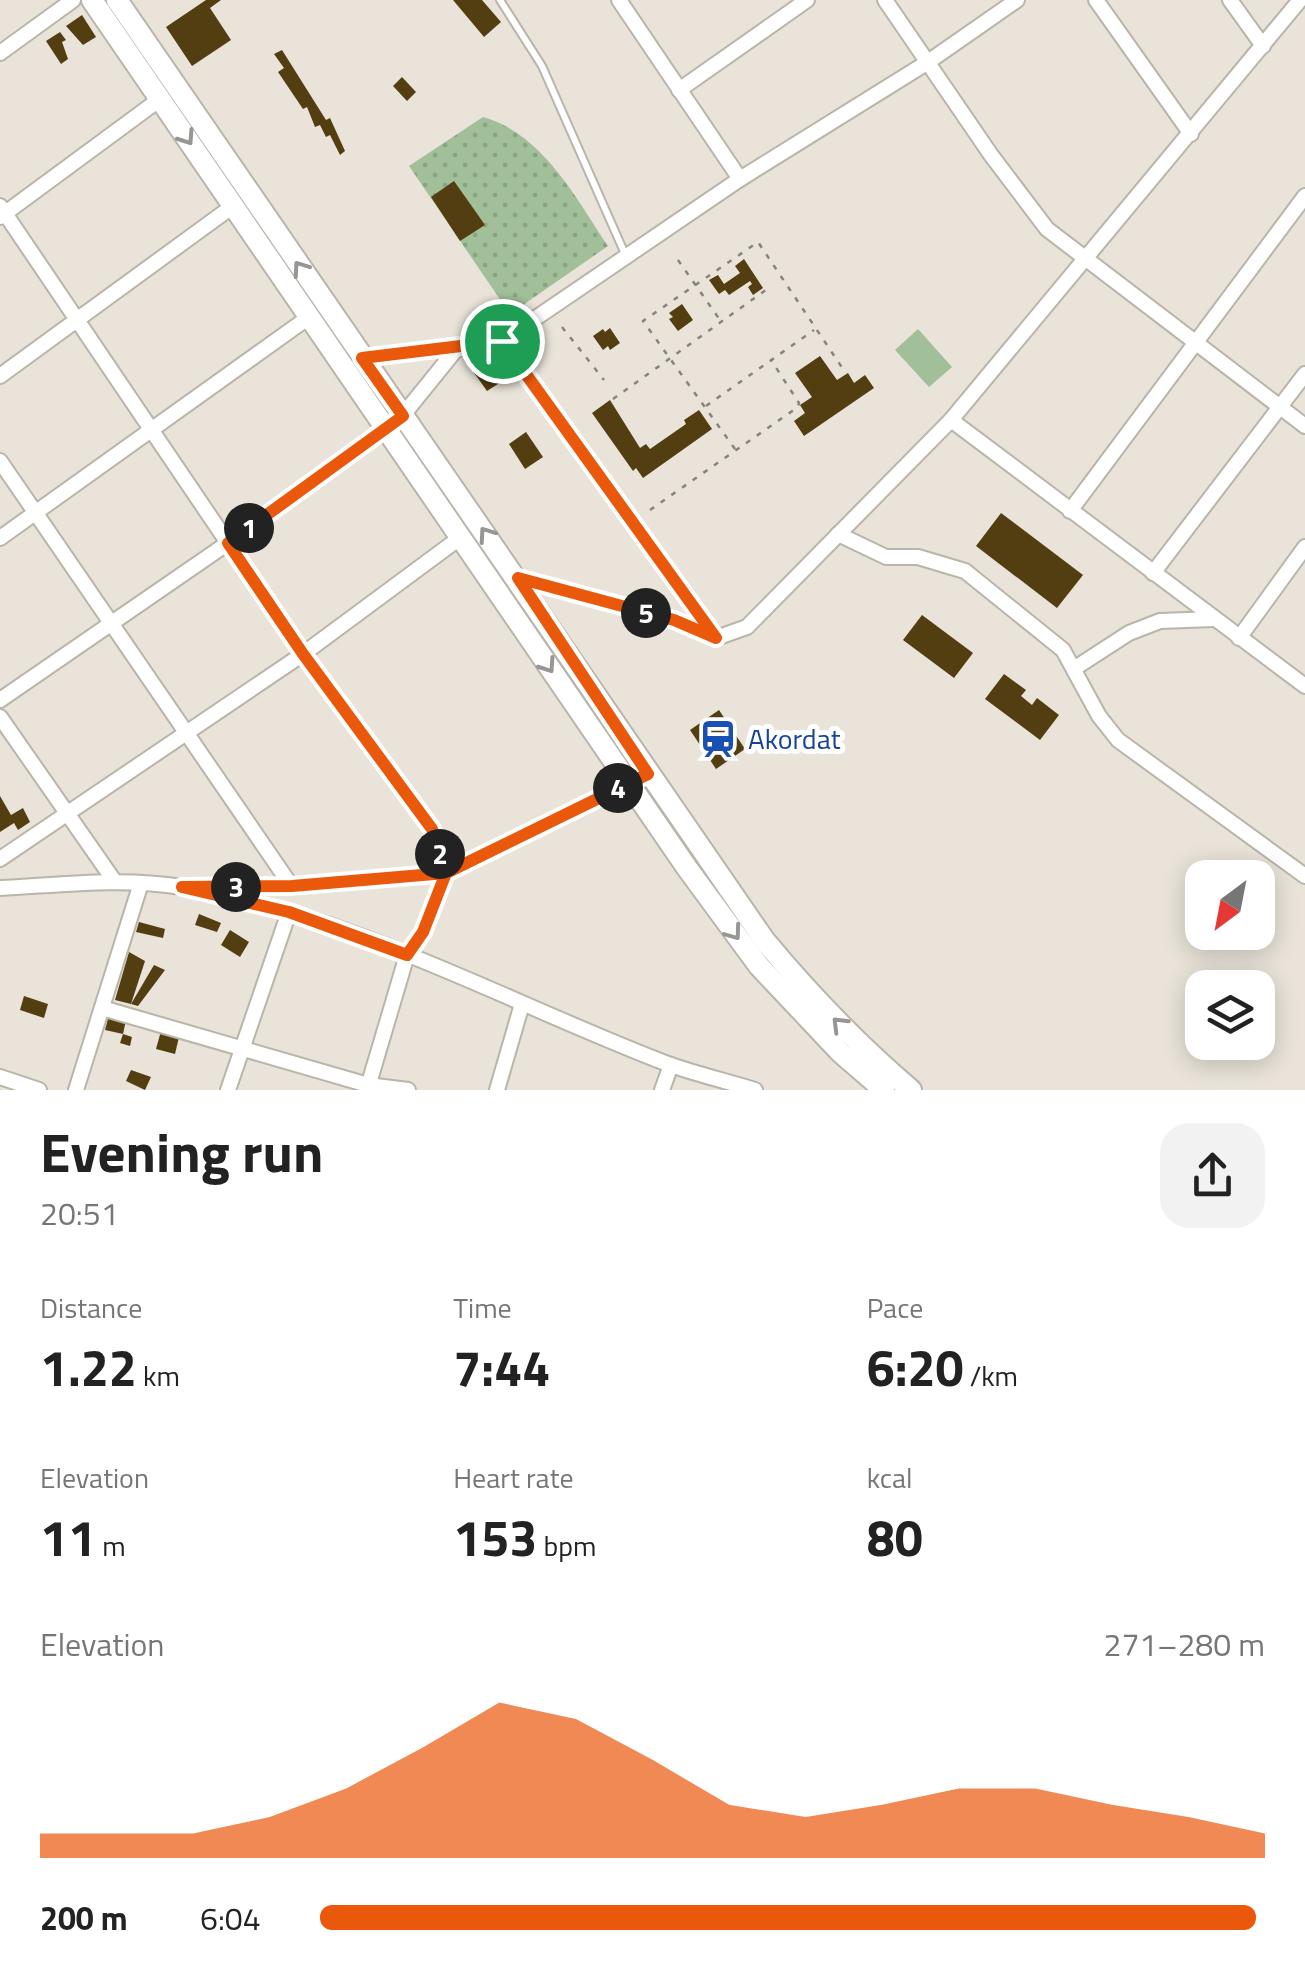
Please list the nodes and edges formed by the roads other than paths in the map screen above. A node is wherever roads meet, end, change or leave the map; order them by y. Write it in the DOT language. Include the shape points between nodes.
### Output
graph roads {
  1 [pos="74,0"];
  2 [pos="92,0"];
  3 [pos="117,0"];
  4 [pos="500,0"];
  5 [pos="620,0"];
  6 [pos="806,0"];
  7 [pos="886,0"];
  8 [pos="1017,0"];
  9 [pos="1096,0"];
  10 [pos="1230,0"];
  11 [pos="1300,0"];
  12 [pos="1263,46"];
  13 [pos="0,53"];
  14 [pos="928,62"];
  15 [pos="680,90"];
  16 [pos="160,99"];
  17 [pos="1190,134"];
  18 [pos="740,179"];
  19 [pos="1305,196"];
  20 [pos="233,206"];
  21 [pos="2,212"];
  22 [pos="626,258"];
  23 [pos="1087,260"];
  24 [pos="309,317"];
  25 [pos="78,322"];
  26 [pos="502,341"];
  27 [pos="1194,342"];
  28 [pos="458,347"];
  29 [pos="362,358"];
  30 [pos="1305,374"];
  31 [pos="0,376"];
  32 [pos="1280,407"];
  33 [pos="403,416"];
  34 [pos="951,420"];
  35 [pos="1305,426"];
  36 [pos="384,429"];
  37 [pos="153,432"];
  38 [pos="0,461"];
  39 [pos="1070,510"];
  40 [pos="36,513"];
  41 [pos="838,534"];
  42 [pos="460,537"];
  43 [pos="0,538"];
  44 [pos="228,543"];
  45 [pos="1305,547"];
  46 [pos="1153,573"];
  47 [pos="518,578"];
  48 [pos="1214,619"];
  49 [pos="111,624"];
  50 [pos="716,638"];
  51 [pos="1239,638"];
  52 [pos="303,654"];
  53 [pos="1075,668"];
  54 [pos="1305,686"];
  55 [pos="0,700"];
  56 [pos="0,717"];
  57 [pos="186,734"];
  58 [pos="648,774"];
  59 [pos="628,784"];
  60 [pos="67,815"];
  61 [pos="0,859"];
  62 [pos="446,873"];
  63 [pos="1305,876"];
  64 [pos="115,882"];
  65 [pos="142,884"];
  66 [pos="292,886"];
  67 [pos="182,887"];
  68 [pos="0,888"];
  69 [pos="289,912"];
  70 [pos="407,955"];
  71 [pos="522,1004"];
  72 [pos="102,1008"];
  73 [pos="240,1050"];
  74 [pos="672,1065"];
  75 [pos="0,1077"];
  76 [pos="368,1088"];
  77 [pos="40,1090"];
  78 [pos="76,1090"];
  79 [pos="228,1090"];
  80 [pos="408,1090"];
  81 [pos="497,1090"];
  82 [pos="662,1090"];
  83 [pos="755,1090"];
  84 [pos="884,1090"];
  85 [pos="911,1090"];
  1 -- 13 [label="street"];
  2 -- 16 [label="main road"];
  29 -- 3 [label="main road, one-way"];
  4 -- 22 [label="lane" via="542,66"];
  5 -- 15 [label="street"];
  6 -- 15 [label="street"];
  7 -- 14 [label="street"];
  8 -- 14 [label="street"];
  9 -- 17 [label="street"];
  10 -- 12 [label="street"];
  11 -- 12 [label="street"];
  12 -- 17 [label="street"];
  14 -- 18 [label="street"];
  14 -- 23 [label="street" via="1031,211"];
  15 -- 18 [label="street"];
  16 -- 20 [label="main road, one-way"];
  16 -- 21 [label="street"];
  17 -- 23 [label="street"];
  18 -- 22 [label="street"];
  19 -- 27 [label="street"];
  20 -- 24 [label="main road"];
  20 -- 25 [label="street"];
  21 -- 25 [label="street"];
  22 -- 26 [label="street"];
  23 -- 27 [label="street"];
  23 -- 34 [label="street"];
  24 -- 36 [label="main road"];
  24 -- 37 [label="street"];
  25 -- 31 [label="street"];
  25 -- 37 [label="street"];
  26 -- 28 [label="street"];
  26 -- 50 [label="street"];
  27 -- 32 [label="street"];
  27 -- 39 [label="street"];
  28 -- 29 [label="street"];
  28 -- 33 [label="street"];
  29 -- 33 [label="main road"];
  30 -- 32 [label="street"];
  32 -- 35 [label="street"];
  32 -- 46 [label="street"];
  33 -- 36 [label="street"];
  47 -- 33 [label="main road, one-way"];
  34 -- 39 [label="street"];
  34 -- 41 [label="street"];
  36 -- 42 [label="main road"];
  36 -- 44 [label="street"];
  37 -- 40 [label="street"];
  37 -- 44 [label="street"];
  38 -- 40 [label="street"];
  39 -- 46 [label="street"];
  40 -- 43 [label="street"];
  40 -- 49 [label="street"];
  41 -- 50 [label="street" via="746,627"];
  41 -- 53 [label="street" via="886,557 966,570"];
  42 -- 52 [label="street"];
  42 -- 59 [label="main road, one-way"];
  44 -- 49 [label="street"];
  44 -- 52 [label="street"];
  45 -- 51 [label="street"];
  46 -- 48 [label="street"];
  47 -- 50 [label="street" via="674,620"];
  47 -- 58 [label="main road"];
  48 -- 51 [label="street"];
  48 -- 53 [label="street" via="1160,621"];
  49 -- 55 [label="street"];
  49 -- 57 [label="street"];
  51 -- 54 [label="street"];
  52 -- 57 [label="street"];
  52 -- 62 [label="street" via="432,829"];
  53 -- 63 [label="street" via="1118,740"];
  56 -- 60 [label="street"];
  57 -- 60 [label="street"];
  57 -- 66 [label="street"];
  58 -- 59 [label="street"];
  85 -- 58 [label="main road, one-way" via="814,999 765,941"];
  59 -- 62 [label="street"];
  59 -- 84 [label="main road, one-way" via="759,966"];
  60 -- 61 [label="street"];
  60 -- 64 [label="street"];
  62 -- 66 [label="street"];
  62 -- 70 [label="street"];
  64 -- 65 [label="street"];
  64 -- 68 [label="street"];
  65 -- 67 [label="street"];
  65 -- 72 [label="street"];
  66 -- 67 [label="street"];
  67 -- 69 [label="street"];
  69 -- 70 [label="street"];
  69 -- 73 [label="street"];
  70 -- 71 [label="street"];
  70 -- 76 [label="street"];
  71 -- 74 [label="street"];
  71 -- 81 [label="street"];
  72 -- 73 [label="street"];
  72 -- 78 [label="street"];
  73 -- 76 [label="street"];
  73 -- 79 [label="street"];
  74 -- 82 [label="street"];
  74 -- 83 [label="street"];
  75 -- 77 [label="street"];
  76 -- 80 [label="street"];
}
